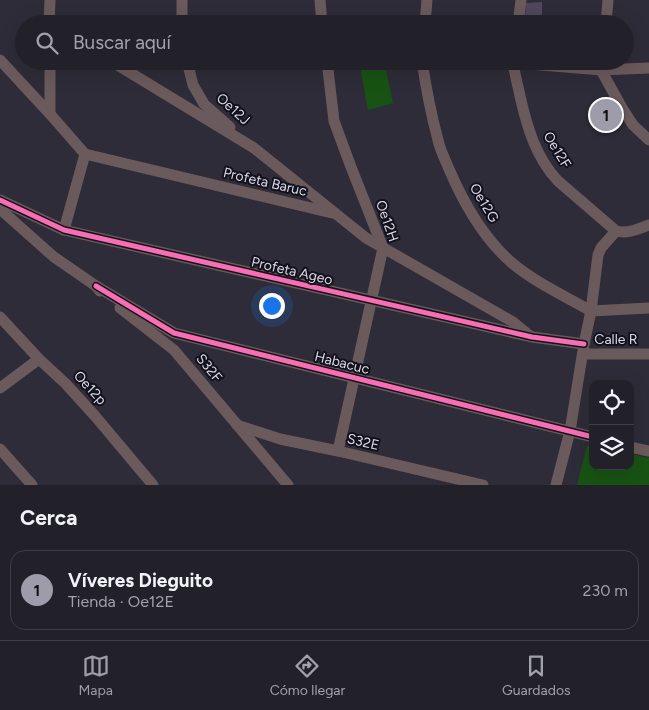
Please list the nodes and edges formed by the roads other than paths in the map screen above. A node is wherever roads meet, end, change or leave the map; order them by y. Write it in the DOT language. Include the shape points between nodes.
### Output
graph roads {
  1 [pos="50,0"];
  2 [pos="182,0"];
  3 [pos="320,0"];
  4 [pos="427,0"];
  5 [pos="521,0"];
  6 [pos="608,0"];
  7 [pos="50,15"];
  8 [pos="182,15"];
  9 [pos="321,15"];
  10 [pos="426,15"];
  11 [pos="519,15"];
  12 [pos="607,15"];
  13 [pos="0,60"];
  14 [pos="634,67"];
  15 [pos="649,68"];
  16 [pos="50,70"];
  17 [pos="125,70"];
  18 [pos="189,70"];
  19 [pos="328,70"];
  20 [pos="424,70"];
  21 [pos="515,70"];
  22 [pos="603,70"];
  23 [pos="50,114"];
  24 [pos="649,140"];
  25 [pos="254,148"];
  26 [pos="85,154"];
  27 [pos="0,200"];
  28 [pos="0,209"];
  29 [pos="336,214"];
  30 [pos="649,225"];
  31 [pos="64,230"];
  32 [pos="616,231"];
  33 [pos="383,248"];
  34 [pos="96,286"];
  35 [pos="371,300"];
  36 [pos="649,308"];
  37 [pos="591,311"];
  38 [pos="0,316"];
  39 [pos="532,337"];
  40 [pos="584,349"];
  41 [pos="649,354"];
  42 [pos="39,359"];
  43 [pos="354,378"];
  44 [pos="0,388"];
  45 [pos="237,425"];
  46 [pos="570,430"];
  47 [pos="589,436"];
  48 [pos="634,448"];
  49 [pos="0,449"];
  50 [pos="338,451"];
  51 [pos="649,451"];
  52 [pos="32,485"];
  53 [pos="152,485"];
  54 [pos="288,485"];
  55 [pos="483,485"];
  56 [pos="556,485"];
  1 -- 7 [label="street"];
  2 -- 8 [label="street"];
  3 -- 9 [label="street"];
  4 -- 10 [label="street"];
  5 -- 11 [label="street"];
  6 -- 12 [label="street"];
  13 -- 23 [label="street"];
  14 -- 15 [label="street"];
  16 -- 23 [label="street"];
  17 -- 25 [label="street"];
  18 -- 25 [label="street, Oe12J" via="193,85 204,104"];
  19 -- 33 [label="street, Oe12H" via="334,121"];
  20 -- 37 [label="street, Oe12G" via="438,142 456,185 481,228 514,264"];
  21 -- 32 [label="street, Oe12F" via="530,134 550,173"];
  22 -- 24 [label="street" via="633,125"];
  23 -- 26 [label="street"];
  25 -- 29 [label="street"];
  26 -- 29 [label="street, Profeta Baruc"];
  26 -- 31 [label="street"];
  27 -- 31 [label="street, Profeta Ageo"];
  28 -- 34 [label="street, S32F" via="54,257"];
  29 -- 33 [label="street, Profeta Baruc"];
  30 -- 32 [label="street" via="628,232"];
  31 -- 35 [label="street, Profeta Ageo"];
  32 -- 37 [label="street" via="600,251"];
  33 -- 35 [label="street, Oe12H"];
  33 -- 39 [label="street, Profeta Baruc" via="513,322"];
  34 -- 43 [label="street, Habacuc" via="174,333"];
  34 -- 45 [label="street, S32F" via="174,350"];
  35 -- 39 [label="street, Profeta Ageo"];
  35 -- 43 [label="street, Oe12H"];
  36 -- 37 [label="street"];
  37 -- 40 [label="street"];
  38 -- 42 [label="street, Oe12p"];
  39 -- 40 [label="street, Profeta Ageo"];
  40 -- 41 [label="street, Calle R"];
  40 -- 46 [label="street"];
  42 -- 44 [label="street"];
  42 -- 53 [label="street, Oe12p" via="95,416"];
  43 -- 46 [label="street, Habacuc"];
  43 -- 50 [label="street, Oe12H"];
  45 -- 50 [label="street, S32E" via="280,439"];
  45 -- 54 [label="street, S32F"];
  46 -- 47 [label="street, Habacuc"];
  46 -- 56 [label="street"];
  48 -- 51 [label="street"];
  49 -- 52 [label="street"];
  50 -- 55 [label="street, S32E"];
}
